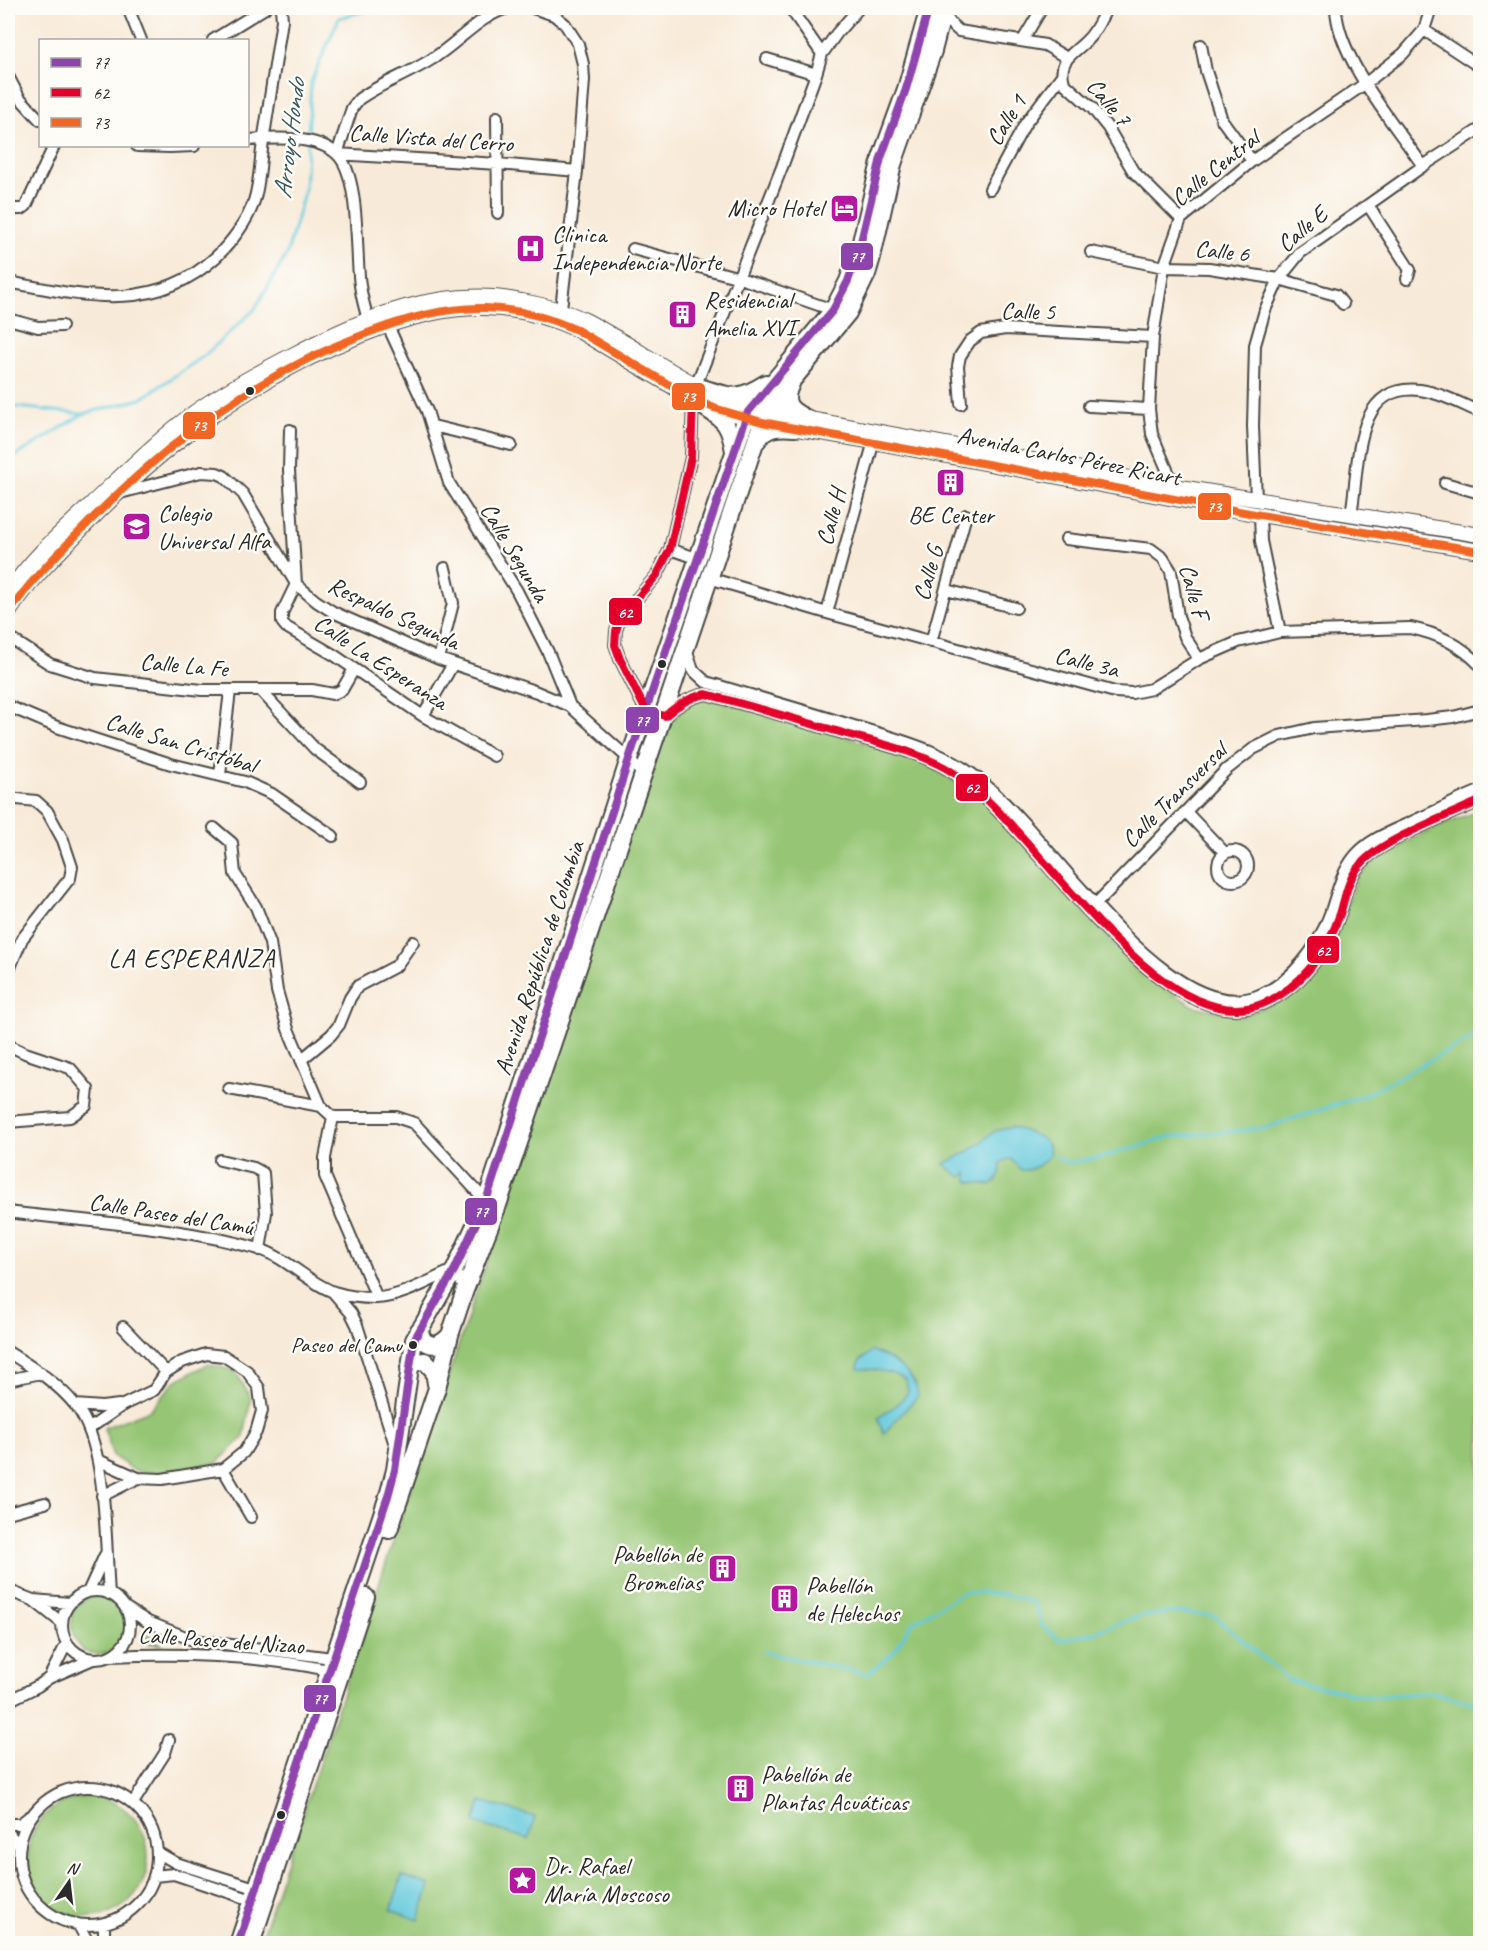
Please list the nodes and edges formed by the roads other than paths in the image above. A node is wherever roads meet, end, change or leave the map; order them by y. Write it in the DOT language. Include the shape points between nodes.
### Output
graph roads {
  1 [pos="128,8"];
  2 [pos="265,8"];
  3 [pos="281,8"];
  4 [pos="508,8"];
  5 [pos="790,8"];
  6 [pos="859,8"];
  7 [pos="1042,8"];
  8 [pos="1107,8"];
  9 [pos="1336,8"];
  10 [pos="1431,8"];
  11 [pos="538,9"];
  12 [pos="938,9"];
  13 [pos="1424,30"];
  14 [pos="141,39"];
  15 [pos="215,39"];
  16 [pos="1023,40"];
  17 [pos="1201,45"];
  18 [pos="822,54"];
  19 [pos="1067,58"];
  20 [pos="766,59"];
  21 [pos="1480,67"];
  22 [pos="816,75"];
  23 [pos="1062,75"];
  24 [pos="8,76"];
  25 [pos="1366,83"];
  26 [pos="497,117"];
  27 [pos="39,119"];
  28 [pos="1480,129"];
  29 [pos="263,138"];
  30 [pos="249,140"];
  31 [pos="54,147"];
  32 [pos="337,154"];
  33 [pos="1252,161"];
  34 [pos="498,164"];
  35 [pos="1423,166"];
  36 [pos="577,171"];
  37 [pos="990,189"];
  38 [pos="1368,205"];
  39 [pos="8,209"];
  40 [pos="498,213"];
  41 [pos="1181,219"];
  42 [pos="633,249"];
  43 [pos="1090,252"];
  44 [pos="1164,267"];
  45 [pos="740,278"];
  46 [pos="1279,279"];
  47 [pos="1407,279"];
  48 [pos="8,282"];
  49 [pos="1342,304"];
  50 [pos="833,310"];
  51 [pos="560,316"];
  52 [pos="8,320"];
  53 [pos="369,325"];
  54 [pos="62,326"];
  55 [pos="388,326"];
  56 [pos="1153,337"];
  57 [pos="787,376"];
  58 [pos="697,391"];
  59 [pos="961,404"];
  60 [pos="1089,406"];
  61 [pos="1149,409"];
  62 [pos="1480,412"];
  63 [pos="757,415"];
  64 [pos="802,424"];
  65 [pos="433,426"];
  66 [pos="290,430"];
  67 [pos="875,436"];
  68 [pos="755,444"];
  69 [pos="511,446"];
  70 [pos="734,453"];
  71 [pos="1445,483"];
  72 [pos="1174,492"];
  73 [pos="1480,493"];
  74 [pos="117,494"];
  75 [pos="1256,499"];
  76 [pos="1351,514"];
  77 [pos="966,515"];
  78 [pos="1260,515"];
  79 [pos="1480,535"];
  80 [pos="1066,539"];
  81 [pos="670,549"];
  82 [pos="1480,551"];
  83 [pos="696,558"];
  84 [pos="445,568"];
  85 [pos="709,578"];
  86 [pos="296,584"];
  87 [pos="946,590"];
  88 [pos="8,593"];
  89 [pos="1016,608"];
  90 [pos="827,613"];
  91 [pos="8,614"];
  92 [pos="674,627"];
  93 [pos="1280,632"];
  94 [pos="8,637"];
  95 [pos="687,640"];
  96 [pos="931,642"];
  97 [pos="439,659"];
  98 [pos="1199,659"];
  99 [pos="453,664"];
  100 [pos="1480,665"];
  101 [pos="354,669"];
  102 [pos="260,690"];
  103 [pos="230,691"];
  104 [pos="8,706"];
  105 [pos="570,706"];
  106 [pos="1480,710"];
  107 [pos="646,711"];
  108 [pos="423,716"];
  109 [pos="663,716"];
  110 [pos="811,718"];
  111 [pos="494,756"];
  112 [pos="629,759"];
  113 [pos="220,775"];
  114 [pos="643,775"];
  115 [pos="360,782"];
  116 [pos="1480,791"];
  117 [pos="8,798"];
  118 [pos="1480,801"];
  119 [pos="1186,812"];
  120 [pos="214,828"];
  121 [pos="333,836"];
  122 [pos="1376,845"];
  123 [pos="1225,853"];
  124 [pos="1092,908"];
  125 [pos="413,942"];
  126 [pos="8,972"];
  127 [pos="8,1045"];
  128 [pos="301,1060"];
  129 [pos="229,1089"];
  130 [pos="321,1106"];
  131 [pos="333,1117"];
  132 [pos="8,1122"];
  133 [pos="220,1160"];
  134 [pos="486,1201"];
  135 [pos="8,1212"];
  136 [pos="260,1250"];
  137 [pos="455,1269"];
  138 [pos="465,1290"];
  139 [pos="332,1291"];
  140 [pos="377,1298"];
  141 [pos="123,1326"];
  142 [pos="419,1330"];
  143 [pos="450,1335"];
  144 [pos="8,1352"];
  145 [pos="409,1368"];
  146 [pos="166,1372"];
  147 [pos="41,1373"];
  148 [pos="8,1380"];
  149 [pos="437,1388"];
  150 [pos="75,1405"];
  151 [pos="123,1405"];
  152 [pos="90,1428"];
  153 [pos="397,1452"];
  154 [pos="98,1460"];
  155 [pos="223,1469"];
  156 [pos="138,1478"];
  157 [pos="102,1496"];
  158 [pos="45,1503"];
  159 [pos="8,1513"];
  160 [pos="251,1516"];
  161 [pos="106,1552"];
  162 [pos="9,1590"];
  163 [pos="88,1592"];
  164 [pos="109,1594"];
  165 [pos="33,1600"];
  166 [pos="70,1604"];
  167 [pos="126,1608"];
  168 [pos="62,1623"];
  169 [pos="67,1643"];
  170 [pos="111,1656"];
  171 [pos="93,1659"];
  172 [pos="330,1664"];
  173 [pos="49,1678"];
  174 [pos="8,1701"];
  175 [pos="170,1740"];
  176 [pos="133,1803"];
  177 [pos="32,1815"];
  178 [pos="8,1824"];
  179 [pos="8,1832"];
  180 [pos="19,1846"];
  181 [pos="157,1852"];
  182 [pos="154,1876"];
  183 [pos="254,1894"];
  184 [pos="104,1923"];
  185 [pos="78,1924"];
  186 [pos="89,1944"];
  187 [pos="104,1944"];
  188 [pos="238,1944"];
  189 [pos="251,1944"];
  1 -- 14 [label="street"];
  2 -- 15 [label="street"];
  3 -- 29 [label="street"];
  4 -- 32 [label="street, Calle Vista del Cerro" via="485,17 430,60 358,99"];
  5 -- 18 [label="street"];
  6 -- 18 [label="street"];
  7 -- 16 [label="street"];
  8 -- 19 [label="street" via="1088,40"];
  9 -- 25 [label="street" via="1339,31"];
  10 -- 13 [label="street, Calle Central"];
  11 -- 36 [label="street" via="565,24 581,54 584,80"];
  12 -- 16 [label="street, Calle 7" via="959,31"];
  12 -- 50 [label="main road, Avenida República de Colombia" via="881,158 854,266"];
  12 -- 57 [label="main road, Avenida República de Colombia" via="933,51 892,164 867,274 848,313"];
  13 -- 21 [label="street"];
  13 -- 25 [label="street, Calle Central" via="1403,54"];
  16 -- 19 [label="street, Calle 7" via="1045,45"];
  17 -- 33 [label="street" via="1222,120"];
  18 -- 22 [label="street"];
  19 -- 23 [label="street, Calle 7"];
  20 -- 22 [label="street"];
  22 -- 45 [label="street"];
  23 -- 37 [label="street, Calle 1" via="1025,124"];
  23 -- 41 [label="street, Calle 7" via="1064,82 1108,128 1133,171"];
  24 -- 27 [label="street" via="18,97"];
  25 -- 33 [label="street, Calle Central"];
  25 -- 35 [label="street"];
  26 -- 34 [label="street"];
  28 -- 35 [label="street, Calle E"];
  29 -- 30 [label="street"];
  29 -- 32 [label="street" via="313,143"];
  29 -- 48 [label="street" via="254,202 232,242 188,278 141,296 54,291"];
  31 -- 39 [label="street" via="26,206"];
  32 -- 34 [label="street, Calle Vista del Cerro"];
  32 -- 53 [label="street" via="346,165 353,192 359,278"];
  33 -- 41 [label="street, Calle Central"];
  34 -- 36 [label="street, Calle Vista del Cerro"];
  34 -- 40 [label="street"];
  35 -- 38 [label="street, Calle E"];
  36 -- 51 [label="street"];
  38 -- 46 [label="street, Calle E" via="1300,253"];
  38 -- 47 [label="street" via="1410,270"];
  41 -- 44 [label="street, Calle Central"];
  42 -- 45 [label="street"];
  43 -- 44 [label="street, Calle 6"];
  44 -- 46 [label="street, Calle 6" via="1209,268"];
  44 -- 56 [label="street, Calle Central"];
  45 -- 50 [label="street"];
  45 -- 58 [label="street" via="710,347"];
  46 -- 49 [label="street, Calle 6" via="1336,295"];
  46 -- 75 [label="street, Calle E" via="1255,345"];
  50 -- 57 [label="main road, Avenida República de Colombia"];
  51 -- 53 [label="main road" via="499,297 458,296 413,304"];
  51 -- 55 [label="main road" via="483,308 439,312"];
  51 -- 58 [label="main road, Avenida Carlos Pérez Ricart" via="577,330"];
  52 -- 54 [label="street" via="38,327"];
  53 -- 55 [label="main road"];
  53 -- 74 [label="main road" via="222,407"];
  53 -- 88 [label="main road" via="335,333 236,385 195,412 49,544"];
  55 -- 65 [label="street, Calle Segunda"];
  56 -- 59 [label="street, Calle 5" via="1005,329 981,333 960,356"];
  56 -- 61 [label="street, Calle Central"];
  57 -- 58 [label="main road" via="739,396"];
  57 -- 63 [label="main road, Avenida República de Colombia"];
  57 -- 64 [label="main road" via="787,399"];
  58 -- 63 [label="main road, Avenida Carlos Pérez Ricart" via="714,408"];
  58 -- 70 [label="main road" via="726,422"];
  58 -- 81 [label="street" via="691,457"];
  60 -- 61 [label="street"];
  61 -- 72 [label="street, Calle Central" via="1152,434"];
  62 -- 76 [label="street" via="1418,390 1382,400 1365,422"];
  63 -- 64 [label="main road, Avenida Carlos Pérez Ricart"];
  63 -- 68 [label="main road, Avenida República de Colombia"];
  63 -- 70 [label="main road, Avenida República de Colombia"];
  64 -- 67 [label="main road, Avenida Carlos Pérez Ricart"];
  64 -- 68 [label="main road" via="768,429"];
  65 -- 69 [label="street"];
  65 -- 105 [label="street, Calle Segunda" via="449,483 517,591"];
  66 -- 86 [label="street"];
  67 -- 72 [label="main road, Avenida Carlos Pérez Ricart"];
  67 -- 90 [label="street, Calle H"];
  68 -- 85 [label="main road, Avenida República de Colombia"];
  70 -- 83 [label="main road, Avenida República de Colombia"];
  71 -- 73 [label="street"];
  72 -- 75 [label="main road, Avenida Carlos Pérez Ricart"];
  72 -- 78 [label="main road, Avenida Carlos Pérez Ricart"];
  74 -- 86 [label="street, Respaldo Segunda" via="201,472 224,476 243,494"];
  74 -- 91 [label="main road" via="37,574"];
  75 -- 76 [label="main road, Avenida Carlos Pérez Ricart"];
  76 -- 79 [label="main road, Avenida Carlos Pérez Ricart"];
  77 -- 87 [label="street, Calle G"];
  78 -- 82 [label="main road, Avenida Carlos Pérez Ricart"];
  78 -- 93 [label="street" via="1261,541"];
  80 -- 98 [label="street, Calle F" via="1151,549 1163,558 1170,571 1185,637"];
  81 -- 83 [label="street"];
  81 -- 107 [label="street" via="666,562 620,618 616,631 620,659"];
  83 -- 92 [label="main road, Avenida República de Colombia"];
  84 -- 97 [label="street" via="453,603"];
  85 -- 90 [label="street, Calle 3a"];
  85 -- 95 [label="main road, Avenida República de Colombia"];
  86 -- 97 [label="street, Respaldo Segunda" via="333,612"];
  86 -- 101 [label="street, Calle La Esperanza" via="282,613 282,622"];
  87 -- 89 [label="street"];
  87 -- 96 [label="street, Calle G"];
  90 -- 96 [label="street, Calle 3a"];
  92 -- 95 [label="street"];
  92 -- 107 [label="main road, Avenida República de Colombia"];
  93 -- 98 [label="street, Calle 3a" via="1238,642"];
  93 -- 100 [label="street, Calle 3a" via="1410,628 1443,638"];
  94 -- 103 [label="street, Calle La Fe" via="50,664 95,678"];
  95 -- 109 [label="main road, Avenida República de Colombia"];
  95 -- 110 [label="street" via="689,661 706,682"];
  96 -- 98 [label="street, Calle 3a" via="1115,693 1151,689"];
  97 -- 99 [label="street, Respaldo Segunda"];
  99 -- 105 [label="street, Respaldo Segunda"];
  99 -- 108 [label="street"];
  101 -- 102 [label="street, Calle La Fe" via="338,693"];
  101 -- 108 [label="street, Calle La Esperanza"];
  102 -- 103 [label="street, Calle La Fe"];
  102 -- 115 [label="street" via="315,749"];
  103 -- 113 [label="street"];
  104 -- 113 [label="street, Calle San Cristóbal" via="57,727 171,764"];
  105 -- 112 [label="street, Calle Segunda"];
  106 -- 119 [label="street, Calle Transversal" via="1453,717 1314,728 1279,736 1253,748 1226,770"];
  107 -- 109 [label="street"];
  107 -- 112 [label="main road, Avenida República de Colombia"];
  108 -- 111 [label="street, Calle La Esperanza"];
  109 -- 110 [label="street" via="690,698 706,694"];
  109 -- 114 [label="main road, Avenida República de Colombia"];
  110 -- 124 [label="street" via="891,742 957,774 1004,811"];
  112 -- 114 [label="street, Calle Segunda"];
  112 -- 134 [label="main road, Avenida República de Colombia"];
  113 -- 121 [label="street, Calle San Cristóbal" via="272,794"];
  114 -- 138 [label="main road, Avenida República de Colombia" via="498,1204"];
  116 -- 122 [label="street"];
  117 -- 126 [label="street" via="36,801 47,811 72,867 70,878 22,939"];
  118 -- 122 [label="street"];
  119 -- 123 [label="street"];
  119 -- 124 [label="street, Calle Transversal"];
  120 -- 128 [label="street" via="232,843 235,874 256,907 270,943 277,991"];
  122 -- 124 [label="street" via="1358,867 1329,941 1311,967 1289,989 1260,1005 1218,1007 1176,989 1131,955"];
  125 -- 128 [label="street" via="396,966 358,987 339,1025"];
  127 -- 132 [label="street" via="70,1068 87,1089 86,1106 70,1117"];
  128 -- 130 [label="street"];
  129 -- 130 [label="street"];
  130 -- 131 [label="street"];
  131 -- 134 [label="street" via="396,1117 414,1124"];
  131 -- 140 [label="street" via="325,1176"];
  133 -- 136 [label="street" via="263,1173 266,1218"];
  134 -- 137 [label="main road, Avenida República de Colombia"];
  135 -- 136 [label="street, Calle Paseo del Camú" via="194,1235"];
  136 -- 139 [label="street, Calle Paseo del Camú"];
  137 -- 138 [label="street"];
  137 -- 140 [label="street, Calle Paseo del Camú" via="395,1295"];
  137 -- 142 [label="main road, Avenida República de Colombia"];
  138 -- 143 [label="main road, Avenida República de Colombia"];
  139 -- 140 [label="street, Calle Paseo del Camú"];
  139 -- 153 [label="street" via="357,1325"];
  141 -- 146 [label="street"];
  142 -- 143 [label="main road" via="423,1340 434,1346"];
  142 -- 145 [label="main road, Avenida República de Colombia"];
  143 -- 149 [label="main road, Avenida República de Colombia"];
  144 -- 147 [label="street"];
  145 -- 149 [label="main road" via="420,1360 430,1364"];
  145 -- 153 [label="main road, Avenida República de Colombia"];
  146 -- 151 [label="street" via="154,1390"];
  146 -- 155 [label="street" via="206,1354 224,1356 247,1371 259,1388 262,1411 256,1432 244,1452"];
  147 -- 148 [label="street"];
  147 -- 150 [label="street"];
  149 -- 189 [label="main road, Avenida República de Colombia"];
  150 -- 151 [label="street"];
  150 -- 152 [label="street"];
  151 -- 152 [label="street"];
  152 -- 154 [label="street"];
  153 -- 172 [label="main road, Avenida República de Colombia" via="388,1496"];
  154 -- 156 [label="street"];
  154 -- 157 [label="street"];
  155 -- 156 [label="street" via="162,1479"];
  155 -- 160 [label="street"];
  156 -- 157 [label="street"];
  157 -- 161 [label="street"];
  158 -- 159 [label="street"];
  161 -- 163 [label="street"];
  161 -- 164 [label="street"];
  162 -- 165 [label="street"];
  163 -- 164 [label="street"];
  163 -- 166 [label="street"];
  164 -- 167 [label="street"];
  165 -- 166 [label="street"];
  165 -- 168 [label="street"];
  166 -- 168 [label="street"];
  167 -- 170 [label="street" via="130,1630 126,1641"];
  167 -- 172 [label="street, Calle Paseo del Nizao" via="148,1622 194,1640"];
  168 -- 169 [label="street"];
  169 -- 171 [label="street" via="74,1651"];
  169 -- 173 [label="street"];
  170 -- 171 [label="street"];
  170 -- 172 [label="street, Calle Paseo del Nizao" via="168,1653"];
  171 -- 173 [label="street"];
  172 -- 183 [label="main road, Avenida República de Colombia"];
  173 -- 174 [label="street"];
  175 -- 176 [label="street"];
  176 -- 177 [label="street" via="119,1794 88,1787 56,1794"];
  176 -- 181 [label="street" via="154,1834"];
  177 -- 178 [label="street" via="20,1824"];
  177 -- 180 [label="street"];
  179 -- 180 [label="street"];
  180 -- 185 [label="street" via="20,1868 39,1905"];
  181 -- 182 [label="street"];
  181 -- 183 [label="street"];
  182 -- 183 [label="street" via="174,1874"];
  182 -- 184 [label="street" via="136,1906"];
  183 -- 188 [label="main road, Avenida República de Colombia"];
  184 -- 185 [label="street"];
  184 -- 187 [label="street"];
  185 -- 186 [label="street"];
}
